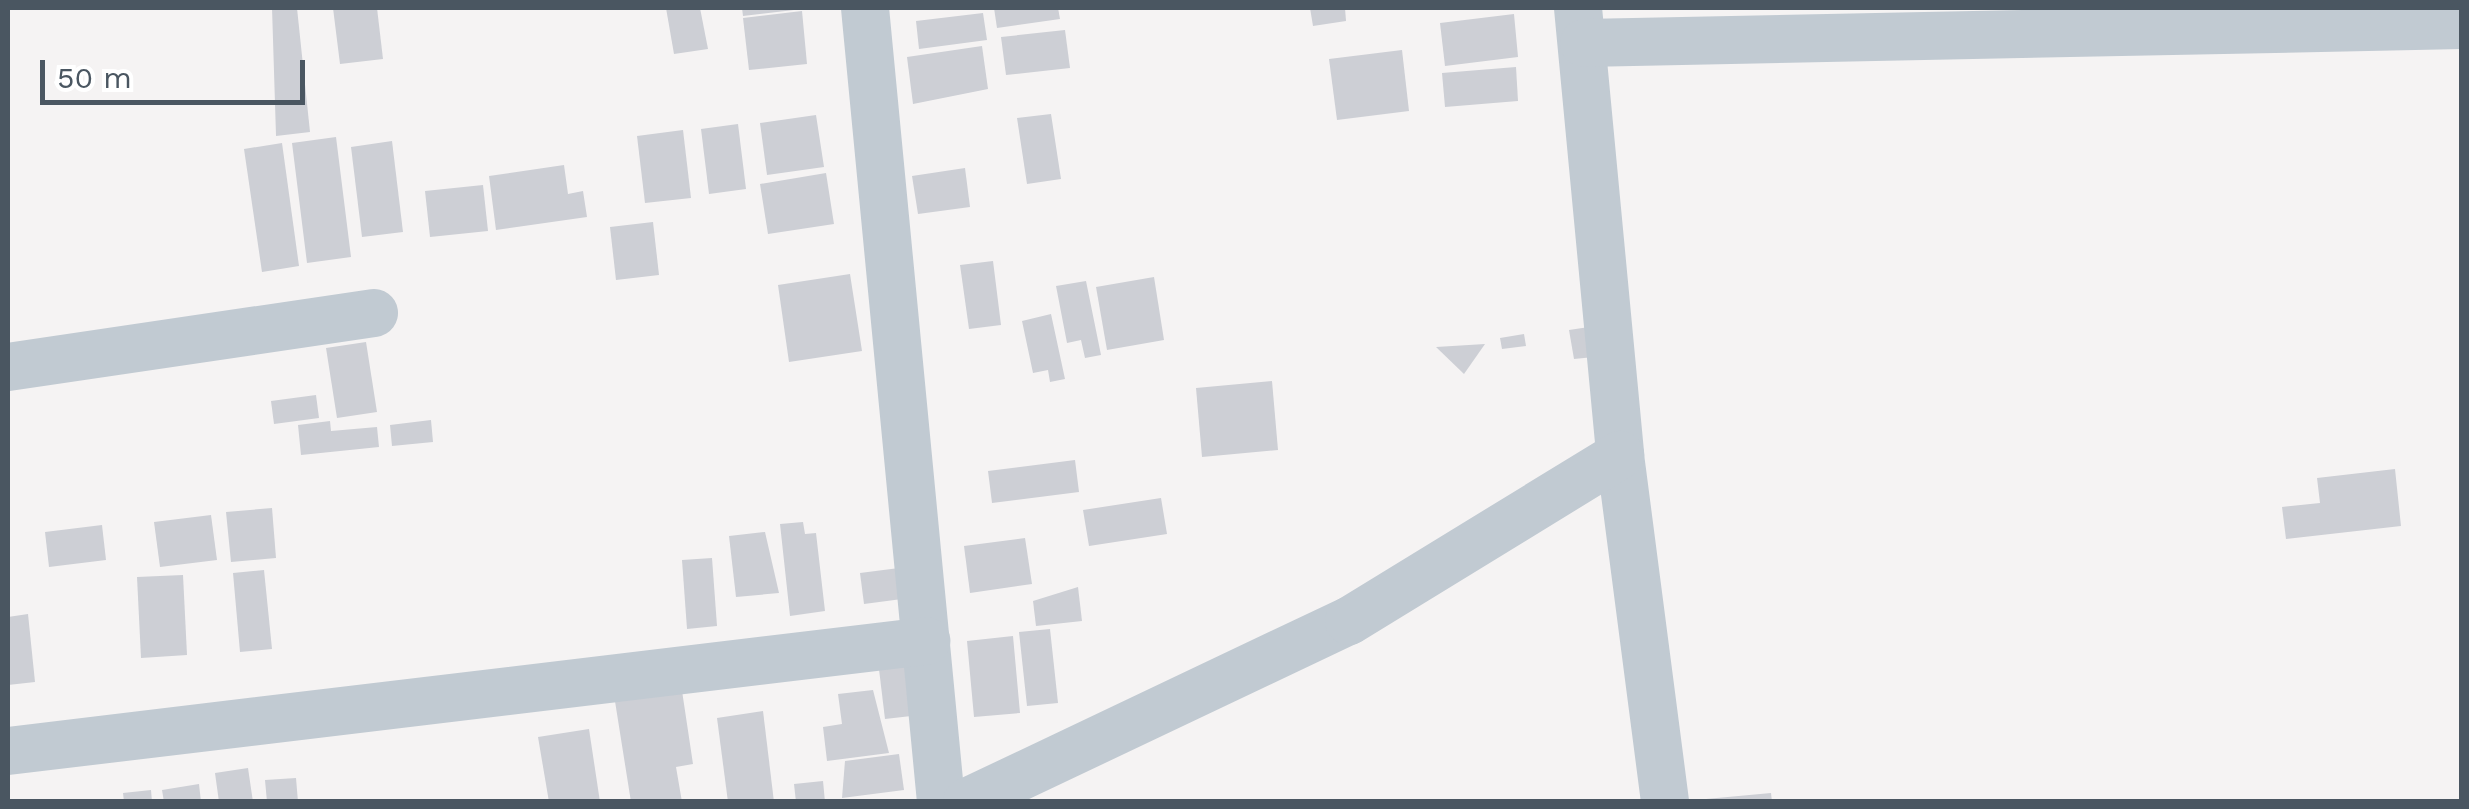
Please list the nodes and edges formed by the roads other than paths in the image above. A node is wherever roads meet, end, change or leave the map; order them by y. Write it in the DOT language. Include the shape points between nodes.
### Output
graph roads {
  1 [pos="864,8"];
  2 [pos="2328,17"];
  3 [pos="2136,22"];
  4 [pos="1581,25"];
  5 [pos="2462,25"];
  6 [pos="374,313"];
  7 [pos="8,366"];
  8 [pos="1620,454"];
  9 [pos="926,641"];
  10 [pos="8,752"];
  11 [pos="941,802"];
  12 [pos="967,802"];
  13 [pos="1665,802"];
  1 -- 9 [label="street"];
  2 -- 3 [label="street"];
  2 -- 5 [label="street"];
  3 -- 4 [label="street"];
  4 -- 8 [label="street"];
  6 -- 7 [label="street"];
  8 -- 12 [label="street" via="1349,621"];
  8 -- 13 [label="street"];
  9 -- 10 [label="street"];
  9 -- 11 [label="street"];
}
